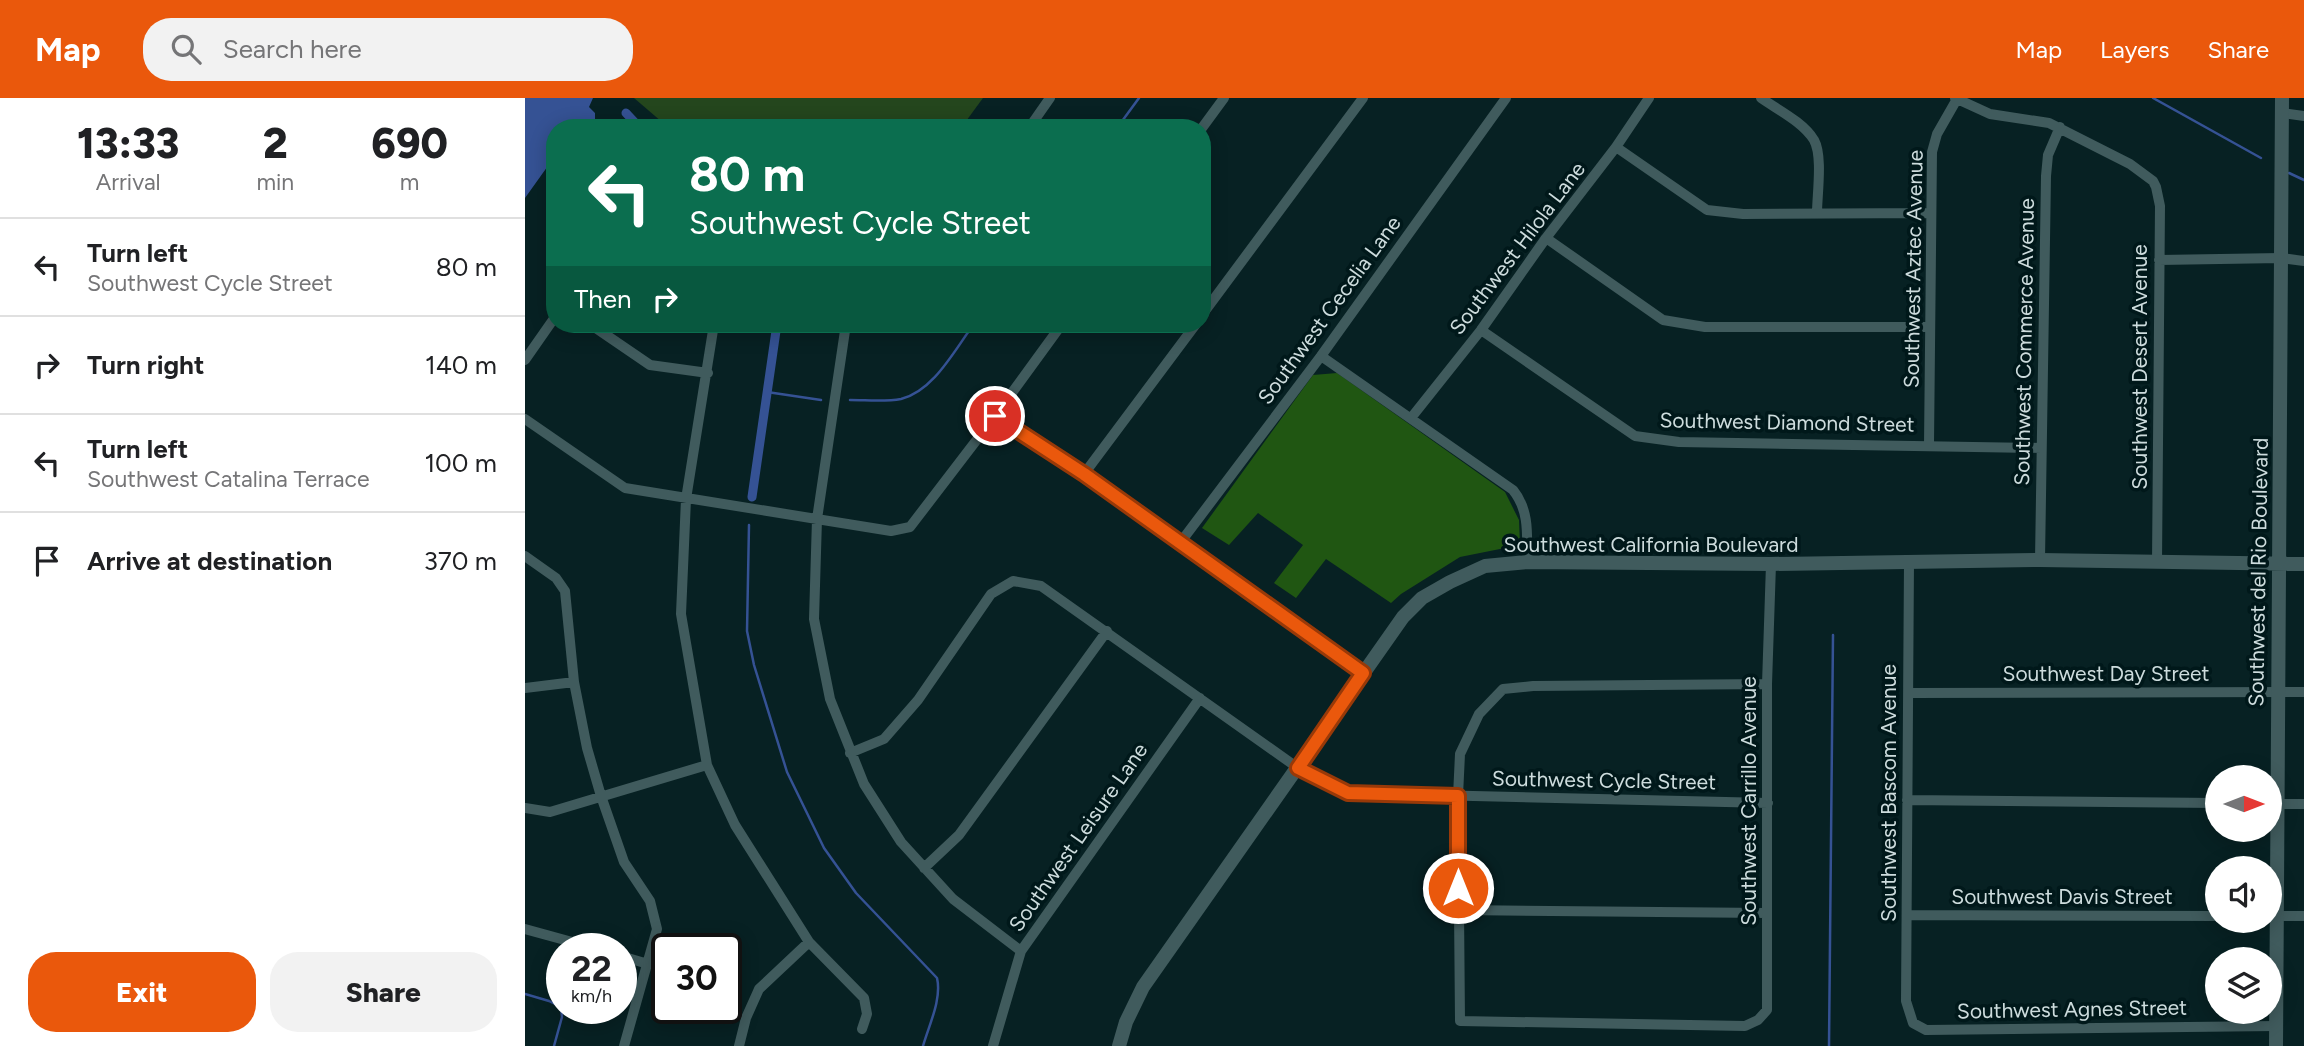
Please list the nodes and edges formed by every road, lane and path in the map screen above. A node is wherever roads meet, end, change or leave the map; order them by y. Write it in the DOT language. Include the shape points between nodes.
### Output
graph roads {
  1 [pos="1050,98"];
  2 [pos="1224,98"];
  3 [pos="1363,98"];
  4 [pos="1506,98"];
  5 [pos="1649,98"];
  6 [pos="1761,98"];
  7 [pos="2282,98"];
  8 [pos="1956,99"];
  9 [pos="2282,113"];
  10 [pos="2304,116"];
  11 [pos="1035,119"];
  12 [pos="1209,119"];
  13 [pos="2060,127"];
  14 [pos="1616,147"];
  15 [pos="1817,213"];
  16 [pos="1930,213"];
  17 [pos="1546,239"];
  18 [pos="2281,258"];
  19 [pos="2159,260"];
  20 [pos="2304,261"];
  21 [pos="1211,303"];
  22 [pos="1929,327"];
  23 [pos="546,330"];
  24 [pos="1481,330"];
  25 [pos="603,333"];
  26 [pos="713,333"];
  27 [pos="845,333"];
  28 [pos="1055,333"];
  29 [pos="1189,333"];
  30 [pos="1321,356"];
  31 [pos="525,360"];
  32 [pos="708,373"];
  33 [pos="995,416"];
  34 [pos="1411,418"];
  35 [pos="525,419"];
  36 [pos="1929,445"];
  37 [pos="2041,448"];
  38 [pos="1084,474"];
  39 [pos="686,499"];
  40 [pos="817,519"];
  41 [pos="1180,543"];
  42 [pos="525,556"];
  43 [pos="2040,560"];
  44 [pos="1527,562"];
  45 [pos="1909,562"];
  46 [pos="2157,563"];
  47 [pos="1771,564"];
  48 [pos="2280,564"];
  49 [pos="2304,564"];
  50 [pos="1107,631"];
  51 [pos="1363,673"];
  52 [pos="573,682"];
  53 [pos="1767,684"];
  54 [pos="525,688"];
  55 [pos="2277,692"];
  56 [pos="2304,692"];
  57 [pos="1908,693"];
  58 [pos="1200,698"];
  59 [pos="850,753"];
  60 [pos="707,765"];
  61 [pos="2275,765"];
  62 [pos="1298,768"];
  63 [pos="601,796"];
  64 [pos="1458,796"];
  65 [pos="1907,800"];
  66 [pos="1768,803"];
  67 [pos="2205,803"];
  68 [pos="2282,804"];
  69 [pos="2304,804"];
  70 [pos="525,808"];
  71 [pos="924,868"];
  72 [pos="1458,911"];
  73 [pos="1767,913"];
  74 [pos="1907,915"];
  75 [pos="2205,916"];
  76 [pos="2282,916"];
  77 [pos="2304,916"];
  78 [pos="525,929"];
  79 [pos="2273,933"];
  80 [pos="546,935"];
  81 [pos="809,942"];
  82 [pos="1021,951"];
  83 [pos="637,961"];
  84 [pos="649,964"];
  85 [pos="1913,1023"];
  86 [pos="2276,1026"];
  87 [pos="862,1029"];
  88 [pos="624,1046"];
  89 [pos="739,1046"];
  90 [pos="993,1046"];
  91 [pos="1119,1046"];
  92 [pos="2276,1046"];
  1 -- 11 [label="street"];
  2 -- 12 [label="street"];
  3 -- 21 [label="street"];
  4 -- 30 [label="street, Southwest Cecelia Lane"];
  5 -- 14 [label="street, Southwest Hilola Lane"];
  6 -- 15 [label="street" via="1814,140"];
  7 -- 9 [label="street, Southwest del Rio Boulevard"];
  8 -- 13 [label="street" via="1990,114"];
  8 -- 16 [label="street, Southwest Aztec Avenue" via="1932,152"];
  9 -- 10 [label="street"];
  9 -- 18 [label="street, Southwest del Rio Boulevard"];
  13 -- 19 [label="street, Southwest Desert Avenue" via="2148,176 2157,187"];
  13 -- 37 [label="street, Southwest Commerce Avenue" via="2048,155 2046,176"];
  14 -- 15 [label="street" via="1707,209 1743,214"];
  14 -- 17 [label="street, Southwest Hilola Lane"];
  15 -- 16 [label="street"];
  16 -- 22 [label="street, Southwest Aztec Avenue"];
  17 -- 22 [label="street" via="1663,320 1705,327"];
  17 -- 24 [label="street, Southwest Hilola Lane"];
  18 -- 19 [label="street"];
  18 -- 20 [label="street"];
  18 -- 48 [label="street, Southwest del Rio Boulevard"];
  19 -- 46 [label="street, Southwest Desert Avenue"];
  22 -- 36 [label="street, Southwest Aztec Avenue"];
  23 -- 31 [label="street"];
  24 -- 34 [label="street, Southwest Hilola Lane"];
  24 -- 36 [label="street, Southwest Diamond Street" via="1635,436 1679,442"];
  25 -- 32 [label="street" via="650,365"];
  26 -- 32 [label="street"];
  27 -- 40 [label="street"];
  28 -- 33 [label="street"];
  29 -- 38 [label="street"];
  30 -- 34 [label="street"];
  30 -- 41 [label="street, Southwest Cecelia Lane"];
  32 -- 39 [label="street"];
  33 -- 38 [label="street"];
  33 -- 40 [label="street" via="910,527 891,531"];
  34 -- 44 [label="street" via="1502,481 1519,498 1526,513"];
  35 -- 39 [label="street" via="625,488"];
  36 -- 37 [label="street, Southwest Diamond Street"];
  37 -- 43 [label="street, Southwest Commerce Avenue"];
  38 -- 41 [label="street"];
  39 -- 40 [label="street"];
  39 -- 60 [label="street" via="681,614"];
  40 -- 59 [label="street" via="814,619 830,699"];
  41 -- 51 [label="street"];
  42 -- 52 [label="street" via="556,578 565,592"];
  43 -- 45 [label="street, Southwest California Boulevard"];
  43 -- 46 [label="street, Southwest California Boulevard"];
  44 -- 47 [label="street, Southwest California Boulevard"];
  44 -- 51 [label="street, Southwest California Boulevard" via="1485,566 1422,598"];
  45 -- 47 [label="street, Southwest California Boulevard"];
  45 -- 57 [label="street, Southwest Bascom Avenue"];
  46 -- 48 [label="street, Southwest California Boulevard"];
  47 -- 53 [label="street, Southwest Carrillo Avenue"];
  48 -- 49 [label="street, Southwest California Boulevard"];
  48 -- 55 [label="street, Southwest del Rio Boulevard"];
  50 -- 58 [label="street, Southwest Cycle Street"];
  50 -- 59 [label="street, Southwest Cycle Street" via="1041,586 1013,581 991,594 918,700 884,739"];
  50 -- 71 [label="street" via="959,835"];
  51 -- 62 [label="street, Southwest California Boulevard"];
  52 -- 54 [label="street"];
  52 -- 63 [label="street"];
  53 -- 64 [label="street" via="1503,688 1479,714 1460,754"];
  53 -- 66 [label="street, Southwest Carrillo Avenue"];
  55 -- 56 [label="street, Southwest Day Street"];
  55 -- 57 [label="street, Southwest Day Street"];
  55 -- 61 [label="street, Southwest del Rio Boulevard"];
  57 -- 65 [label="street, Southwest Bascom Avenue"];
  58 -- 62 [label="street, Southwest Cycle Street"];
  58 -- 82 [label="street, Southwest Leisure Lane"];
  59 -- 71 [label="street" via="874,803"];
  60 -- 63 [label="street"];
  60 -- 81 [label="street" via="735,825"];
  62 -- 64 [label="street, Southwest Cycle Street" via="1348,793"];
  62 -- 91 [label="street, Southwest California Boulevard" via="1143,987"];
  63 -- 70 [label="street" via="550,812"];
  63 -- 84 [label="street" via="624,862 650,901 657,929"];
  64 -- 66 [label="street, Southwest Cycle Street"];
  64 -- 72 [label="street"];
  65 -- 67 [label="street"];
  65 -- 74 [label="street, Southwest Bascom Avenue"];
  66 -- 73 [label="street, Southwest Carrillo Avenue"];
  68 -- 69 [label="street"];
  71 -- 82 [label="street" via="953,899"];
  72 -- 73 [label="street"];
  72 -- 73 [label="street, Southwest Carrillo Avenue" via="1460,1021 1745,1026 1767,1010"];
  74 -- 75 [label="street, Southwest Davis Street"];
  74 -- 85 [label="street, Southwest Bascom Avenue" via="1906,1001"];
  76 -- 77 [label="street"];
  78 -- 80 [label="street"];
  79 -- 86 [label="street, Southwest del Rio Boulevard"];
  81 -- 87 [label="street" via="864,998 867,1014"];
  81 -- 89 [label="street" via="759,989"];
  82 -- 90 [label="street, Southwest Leisure Lane"];
  83 -- 84 [label="street"];
  84 -- 88 [label="street"];
  85 -- 86 [label="street, Southwest Agnes Street" via="1926,1030"];
  86 -- 92 [label="street, Southwest del Rio Boulevard"];
}
